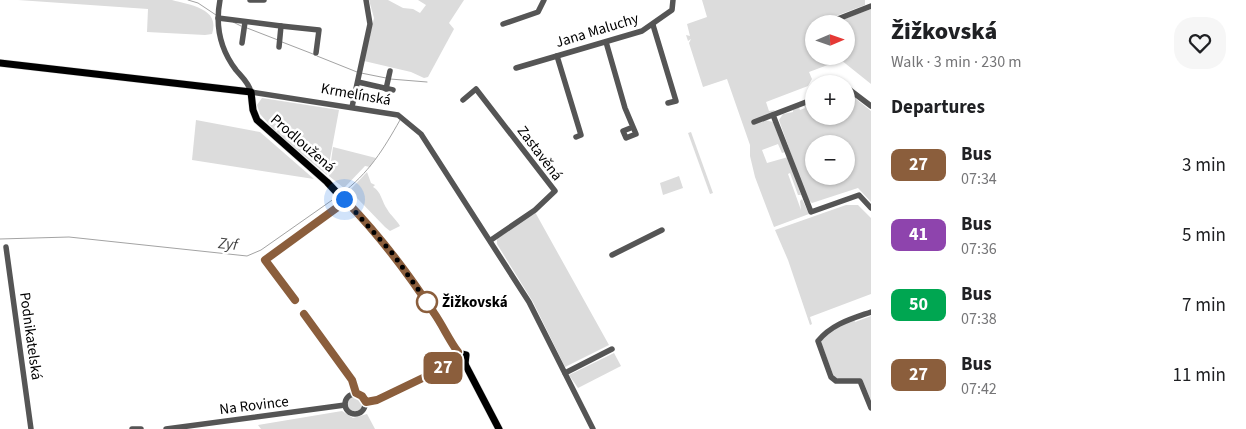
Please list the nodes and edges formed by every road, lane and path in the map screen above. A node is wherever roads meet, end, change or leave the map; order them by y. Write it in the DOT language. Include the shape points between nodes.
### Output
graph roads {
  1 [pos="220,0"];
  2 [pos="252,0"];
  3 [pos="264,0"];
  4 [pos="366,0"];
  5 [pos="544,0"];
  6 [pos="673,0"];
  7 [pos="871,6"];
  8 [pos="848,15"];
  9 [pos="218,18"];
  10 [pos="244,22"];
  11 [pos="503,24"];
  12 [pos="653,25"];
  13 [pos="281,26"];
  14 [pos="606,42"];
  15 [pos="242,43"];
  16 [pos="279,47"];
  17 [pos="316,53"];
  18 [pos="557,56"];
  19 [pos="0,63"];
  20 [pos="516,68"];
  21 [pos="390,71"];
  22 [pos="358,82"];
  23 [pos="482,85"];
  24 [pos="386,89"];
  25 [pos="476,89"];
  26 [pos="393,90"];
  27 [pos="251,92"];
  28 [pos="855,94"];
  29 [pos="463,100"];
  30 [pos="668,103"];
  31 [pos="805,103"];
  32 [pos="871,106"];
  33 [pos="352,107"];
  34 [pos="773,115"];
  35 [pos="754,122"];
  36 [pos="633,127"];
  37 [pos="576,137"];
  38 [pos="871,208"];
  39 [pos="662,230"];
  40 [pos="491,240"];
  41 [pos="6,247"];
  42 [pos="612,255"];
  43 [pos="871,312"];
  44 [pos="612,349"];
  45 [pos="458,352"];
  46 [pos="454,363"];
  47 [pos="465,364"];
  48 [pos="565,373"];
  49 [pos="366,402"];
  50 [pos="345,405"];
  51 [pos="871,408"];
  52 [pos="32,429"];
  53 [pos="132,429"];
  54 [pos="142,429"];
  55 [pos="166,429"];
  56 [pos="498,429"];
  57 [pos="593,429"];
  1 -- 9 [label="street"];
  2 -- 3 [label="street"];
  4 -- 22 [label="street" via="370,24"];
  5 -- 11 [label="street" via="538,12"];
  6 -- 12 [label="street, Jana Maluchy" via="672,10"];
  7 -- 8 [label="street"];
  9 -- 10 [label="street"];
  9 -- 27 [label="street" via="226,54"];
  10 -- 13 [label="street"];
  10 -- 15 [label="street"];
  12 -- 14 [label="street, Jana Maluchy"];
  12 -- 30 [label="street" via="676,101"];
  13 -- 16 [label="street"];
  13 -- 17 [label="street" via="319,30"];
  14 -- 18 [label="street, Jana Maluchy"];
  14 -- 36 [label="street"];
  18 -- 20 [label="street, Jana Maluchy"];
  18 -- 37 [label="street" via="581,136"];
  19 -- 27 [label="main road, Krmelínská"];
  21 -- 24 [label="street"];
  22 -- 24 [label="street"];
  22 -- 33 [label="street"];
  23 -- 25 [label="street"];
  24 -- 26 [label="street"];
  25 -- 29 [label="street"];
  25 -- 40 [label="street, Zastavěná" via="554,191 536,210"];
  27 -- 33 [label="street, Krmelínská"];
  27 -- 45 [label="main road, Prodloužená" via="253,110 262,127 337,192 377,236 408,274"];
  28 -- 32 [label="street"];
  31 -- 34 [label="street"];
  33 -- 40 [label="street, Krmelínská" via="398,115 411,124 433,151"];
  34 -- 35 [label="street"];
  34 -- 38 [label="street" via="811,212 859,195"];
  39 -- 42 [label="street"];
  40 -- 48 [label="street, Krmelínská" via="530,302"];
  41 -- 52 [label="street, Podnikatelská"];
  43 -- 51 [label="street" via="840,322 818,341 831,377 836,381 860,382"];
  44 -- 48 [label="street"];
  45 -- 46 [label="main road"];
  45 -- 47 [label="main road" via="466,355"];
  46 -- 47 [label="main road" via="458,366"];
  46 -- 49 [label="street, Na Rovince" via="384,398"];
  47 -- 56 [label="main road"];
  48 -- 57 [label="street, Krmelínská"];
  49 -- 50 [label="street, Na Rovince" via="354,393 347,397"];
  49 -- 50 [label="street, Na Rovince" via="362,412 355,414 348,412"];
  50 -- 55 [label="street, Na Rovince"];
  53 -- 54 [label="street"];
}
